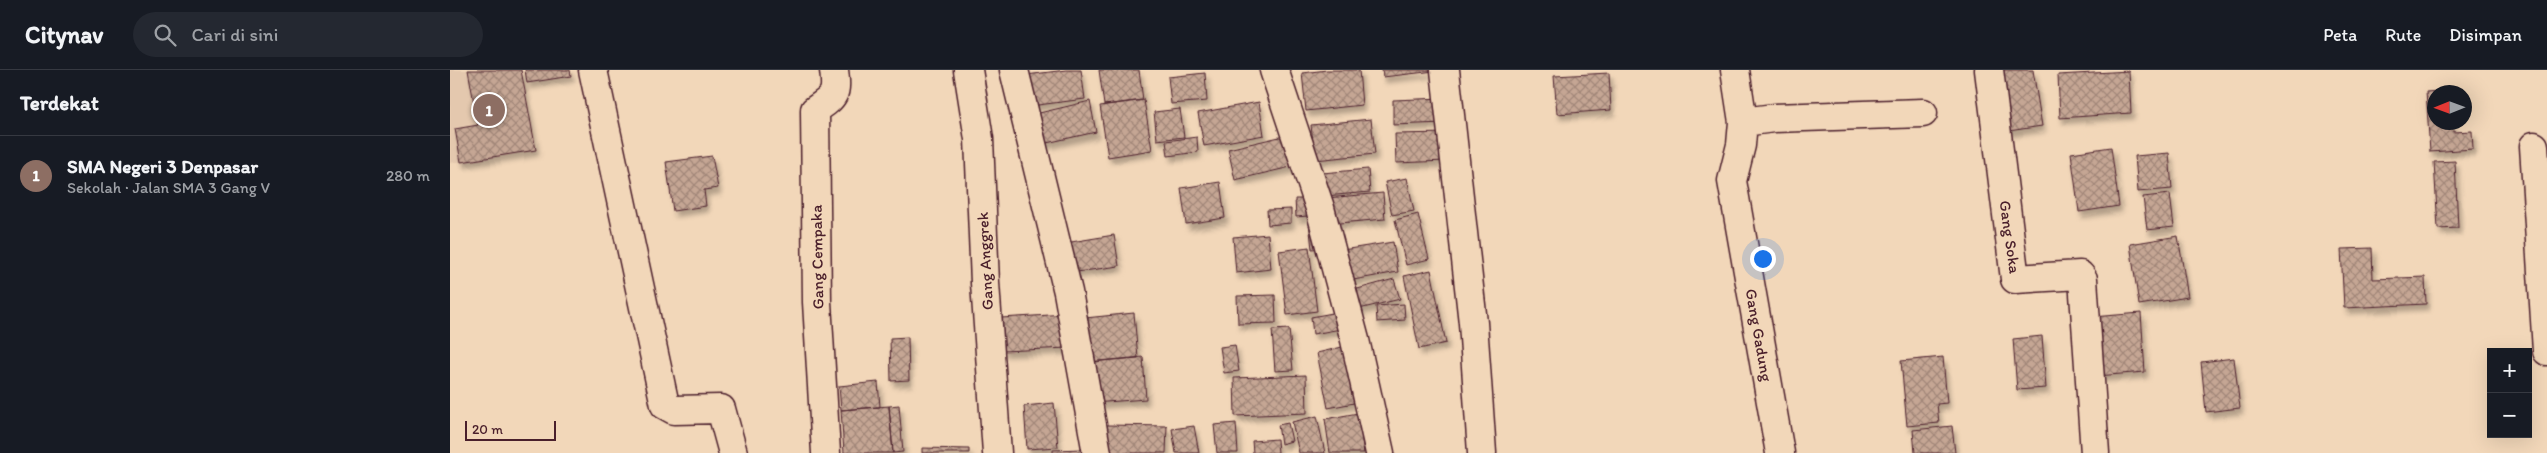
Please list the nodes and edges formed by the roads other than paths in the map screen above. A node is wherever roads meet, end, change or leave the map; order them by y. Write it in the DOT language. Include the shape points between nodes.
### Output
graph roads {
  1 [pos="834,70"];
  2 [pos="968,70"];
  3 [pos="1014,70"];
  4 [pos="1274,70"];
  5 [pos="1445,70"];
  6 [pos="1735,70"];
  7 [pos="1989,70"];
  8 [pos="595,80"];
  9 [pos="1923,113"];
  10 [pos="1743,122"];
  11 [pos="2534,146"];
  12 [pos="2547,351"];
  13 [pos="733,453"];
  14 [pos="826,453"];
  15 [pos="997,453"];
  16 [pos="1097,453"];
  17 [pos="1380,453"];
  18 [pos="1482,453"];
  19 [pos="1780,453"];
  20 [pos="2095,453"];
  1 -- 14 [label="street, Gang Cempaka" via="836,90 833,97 815,110 817,302"];
  2 -- 15 [label="street, Gang Anggrek" via="979,139"];
  3 -- 16 [label="street" via="1068,292"];
  4 -- 17 [label="street" via="1320,208 1355,340"];
  5 -- 18 [label="street" via="1472,314"];
  6 -- 10 [label="street, Gang Gadung"];
  7 -- 20 [label="street, Gang Soka" via="2015,279 2079,275 2083,279"];
  8 -- 13 [label="street" via="665,405 674,410 721,409"];
  9 -- 10 [label="street"];
  10 -- 19 [label="street, Gang Gadung" via="1742,145 1732,181"];
  11 -- 12 [label="street"];
}
